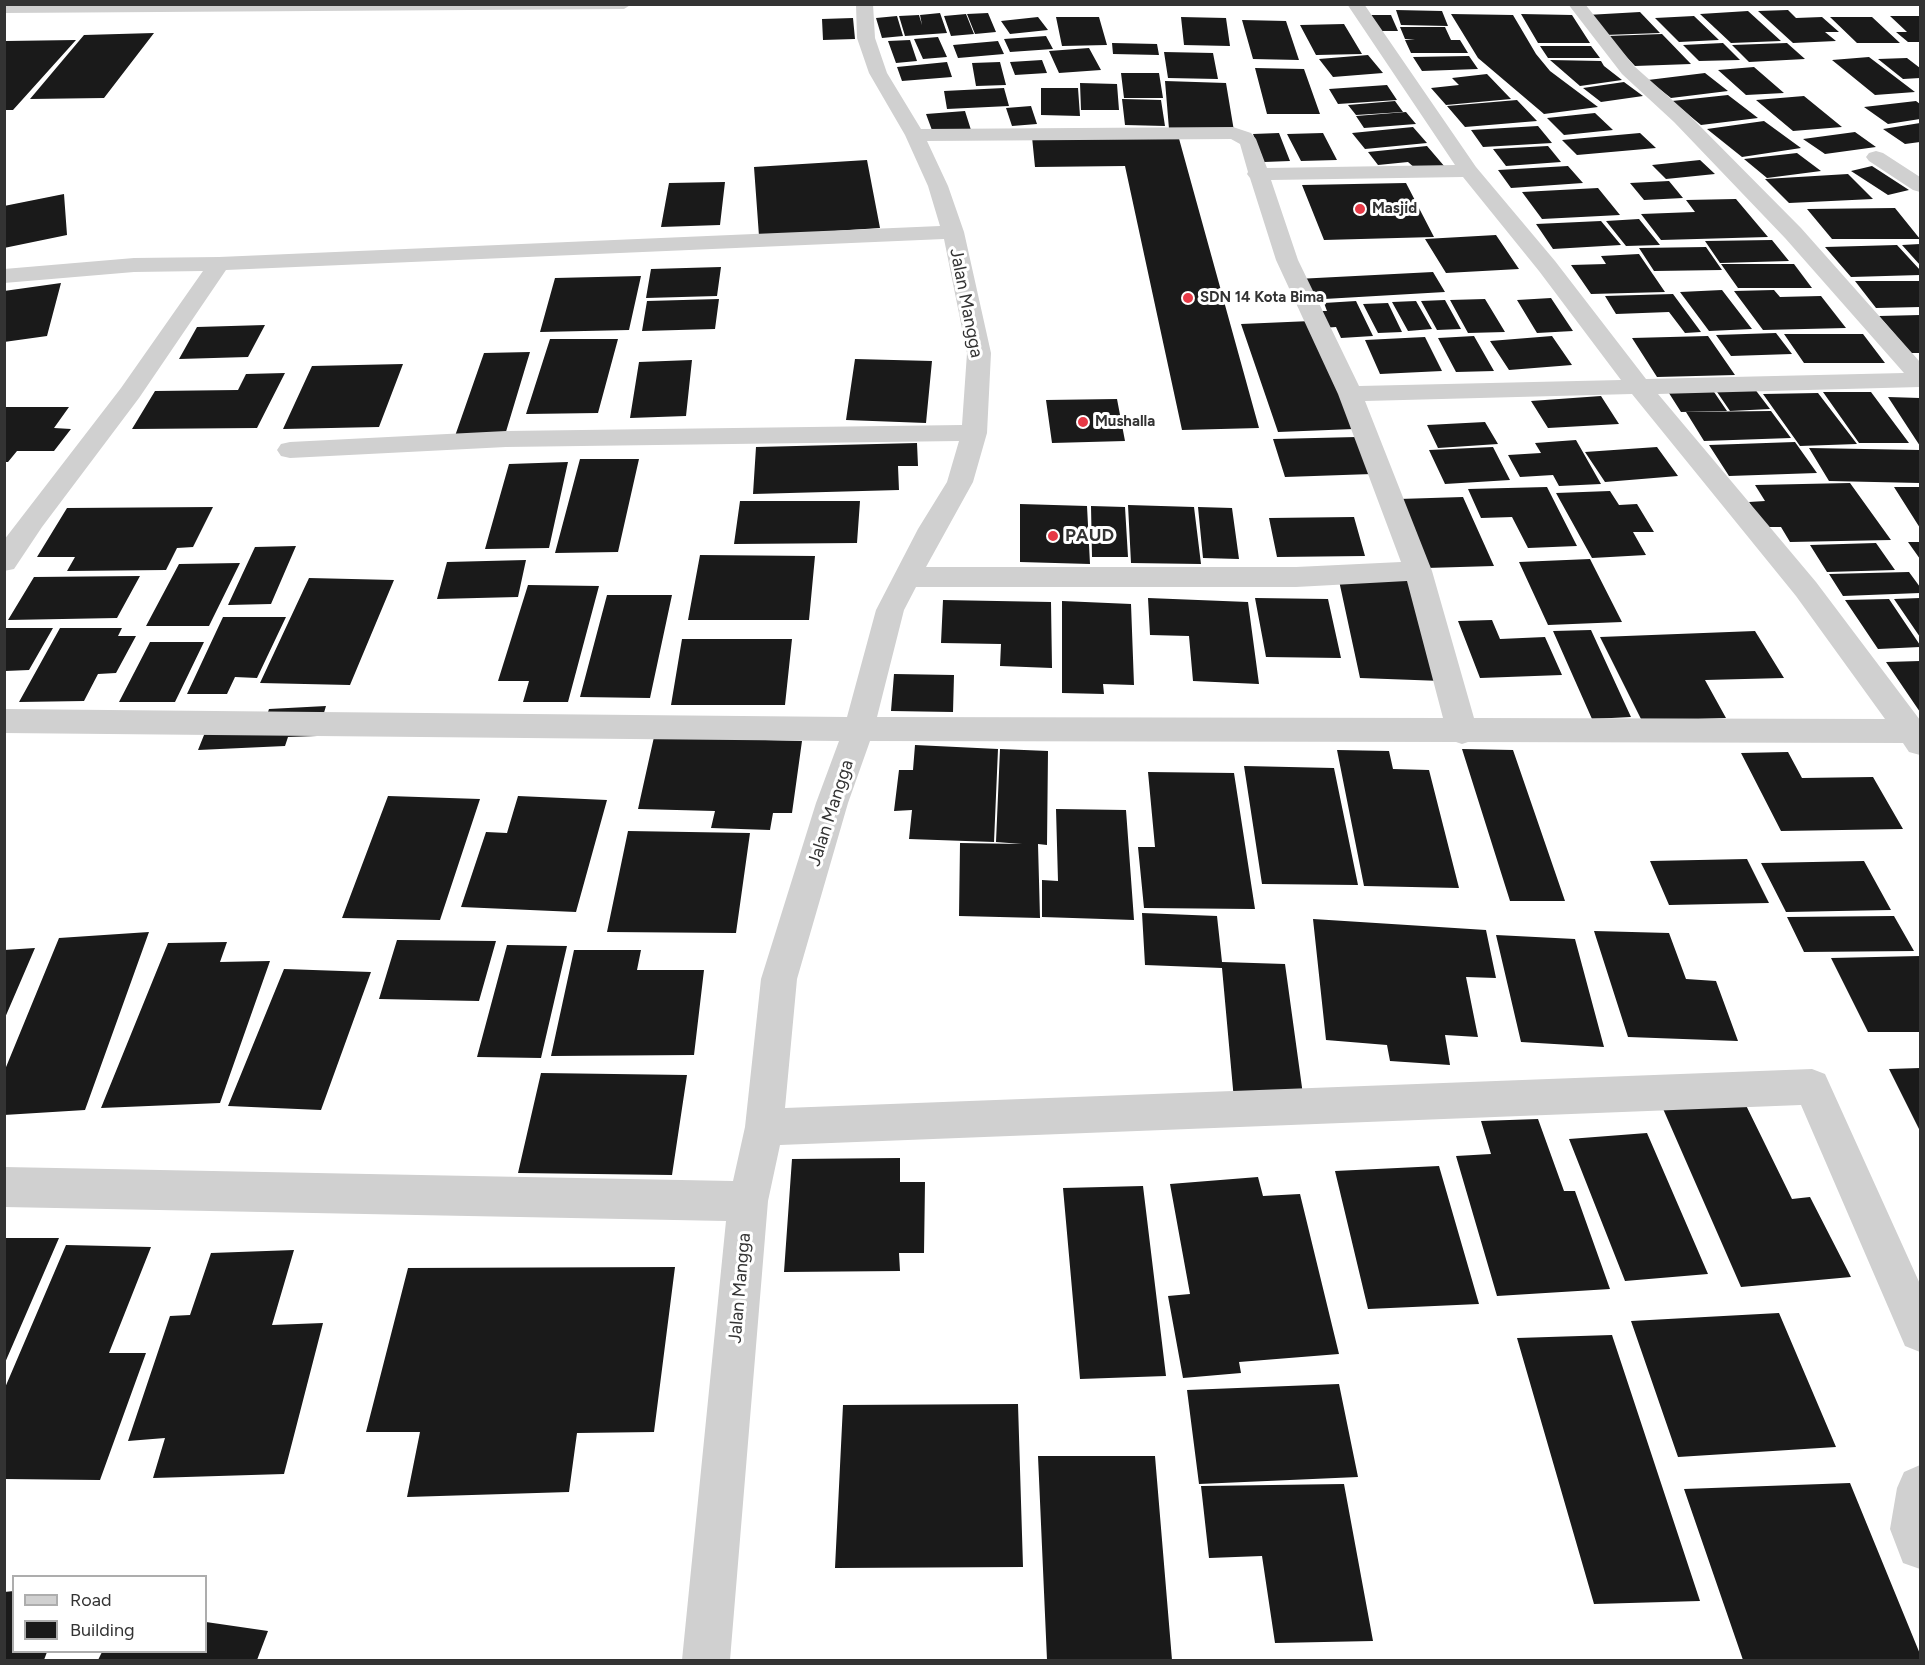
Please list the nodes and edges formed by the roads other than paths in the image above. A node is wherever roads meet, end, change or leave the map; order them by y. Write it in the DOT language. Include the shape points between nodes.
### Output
graph roads {
  1 [pos="624,4"];
  2 [pos="864,4"];
  3 [pos="1355,4"];
  4 [pos="1576,4"];
  5 [pos="385,5"];
  6 [pos="4,8"];
  7 [pos="915,135"];
  8 [pos="1876,157"];
  9 [pos="1468,171"];
  10 [pos="1257,174"];
  11 [pos="1920,186"];
  12 [pos="952,232"];
  13 [pos="219,264"];
  14 [pos="4,276"];
  15 [pos="1917,369"];
  16 [pos="1638,386"];
  17 [pos="1350,394"];
  18 [pos="974,433"];
  19 [pos="291,450"];
  20 [pos="4,562"];
  21 [pos="1418,571"];
  22 [pos="907,577"];
  23 [pos="4,721"];
  24 [pos="859,729"];
  25 [pos="1462,732"];
  26 [pos="1917,737"];
  27 [pos="764,1127"];
  28 [pos="4,1186"];
  29 [pos="748,1201"];
  30 [pos="1920,1331"];
  31 [pos="1920,1488"];
  32 [pos="1920,1546"];
  33 [pos="706,1660"];
  1 -- 5 [label="street"];
  2 -- 7 [label="street, Jalan Mangga" via="866,38 878,73"];
  3 -- 9 [label="street"];
  4 -- 15 [label="street" via="1628,70 1681,118 1793,233"];
  5 -- 6 [label="street"];
  7 -- 10 [label="street" via="1233,133 1249,143"];
  7 -- 12 [label="street, Jalan Mangga" via="939,186"];
  8 -- 11 [label="street"];
  9 -- 10 [label="street"];
  9 -- 16 [label="street"];
  10 -- 17 [label="street" via="1287,260"];
  12 -- 13 [label="street"];
  12 -- 18 [label="street, Jalan Mangga" via="979,353"];
  13 -- 14 [label="street" via="73,268"];
  13 -- 20 [label="street" via="130,393"];
  15 -- 16 [label="street"];
  16 -- 17 [label="street"];
  16 -- 26 [label="street" via="1806,589"];
  17 -- 21 [label="street"];
  18 -- 19 [label="street" via="506,439"];
  18 -- 22 [label="street, Jalan Mangga" via="960,482"];
  21 -- 22 [label="street" via="1296,578"];
  21 -- 25 [label="street"];
  22 -- 24 [label="street, Jalan Mangga" via="890,610"];
  23 -- 24 [label="street"];
  24 -- 25 [label="street"];
  24 -- 27 [label="street, Jalan Mangga" via="832,803 779,980"];
  25 -- 26 [label="street"];
  27 -- 29 [label="street, Jalan Mangga"];
  27 -- 30 [label="street" via="1812,1087"];
  28 -- 29 [label="street"];
  29 -- 33 [label="street, Jalan Mangga"];
  31 -- 32 [label="street" via="1913,1528"];
}
